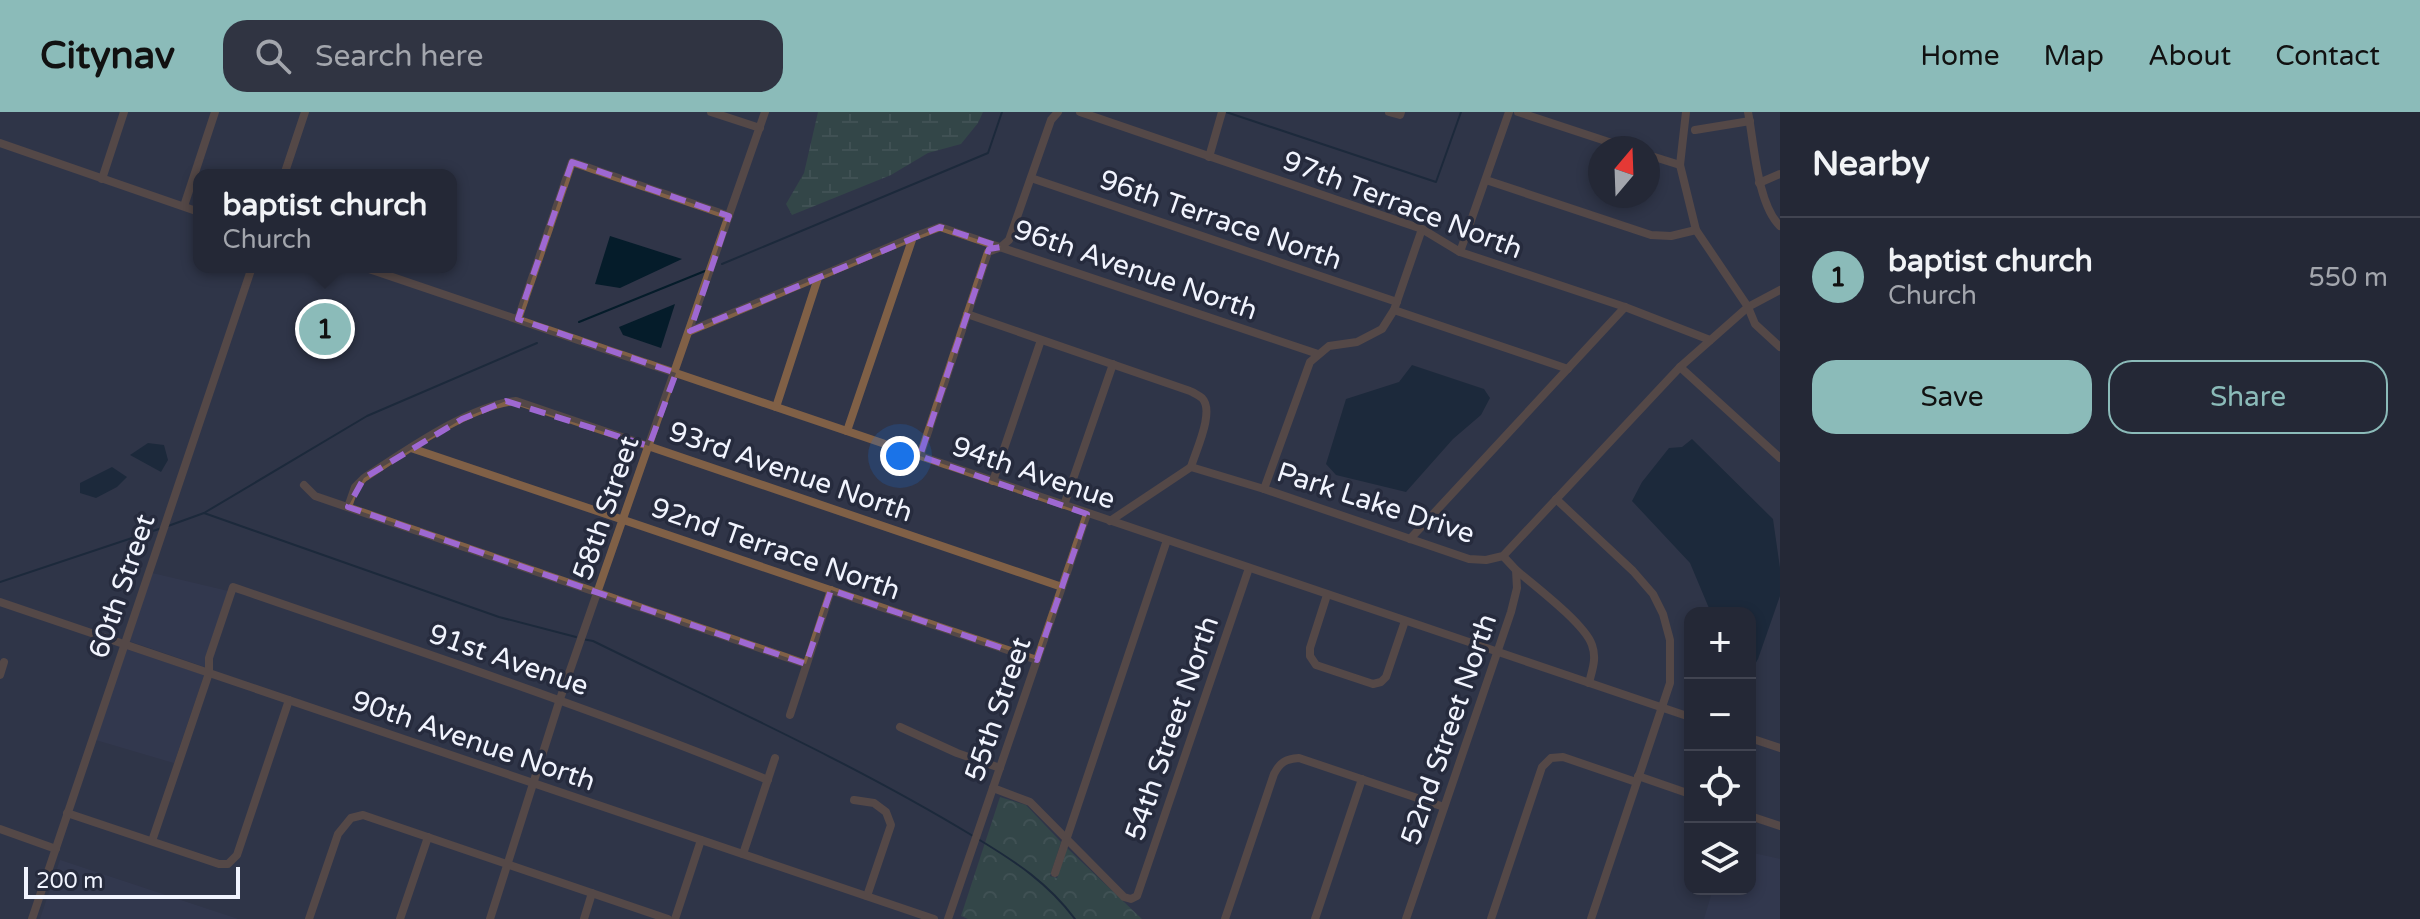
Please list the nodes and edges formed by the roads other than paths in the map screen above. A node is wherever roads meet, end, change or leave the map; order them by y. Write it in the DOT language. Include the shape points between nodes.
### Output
graph roads {
  1 [pos="124,112"];
  2 [pos="215,112"];
  3 [pos="305,112"];
  4 [pos="711,112"];
  5 [pos="765,112"];
  6 [pos="1058,112"];
  7 [pos="1080,112"];
  8 [pos="1389,112"];
  9 [pos="1509,112"];
  10 [pos="1518,112"];
  11 [pos="1686,112"];
  12 [pos="1401,114"];
  13 [pos="1221,115"];
  14 [pos="1749,116"];
  15 [pos="760,128"];
  16 [pos="1695,130"];
  17 [pos="1591,136"];
  18 [pos="0,143"];
  19 [pos="1209,157"];
  20 [pos="1660,159"];
  21 [pos="1680,165"];
  22 [pos="196,169"];
  23 [pos="286,169"];
  24 [pos="1780,174"];
  25 [pos="1031,178"];
  26 [pos="102,179"];
  27 [pos="193,179"];
  28 [pos="1486,180"];
  29 [pos="1759,183"];
  30 [pos="184,206"];
  31 [pos="193,210"];
  32 [pos="729,216"];
  33 [pos="1780,226"];
  34 [pos="1422,229"];
  35 [pos="1696,230"];
  36 [pos="913,237"];
  37 [pos="1001,247"];
  38 [pos="1460,252"];
  39 [pos="250,273"];
  40 [pos="381,273"];
  41 [pos="818,278"];
  42 [pos="1780,290"];
  43 [pos="1396,306"];
  44 [pos="1625,307"];
  45 [pos="1748,307"];
  46 [pos="967,314"];
  47 [pos="518,319"];
  48 [pos="690,331"];
  49 [pos="1041,340"];
  50 [pos="1710,340"];
  51 [pos="1780,347"];
  52 [pos="1318,354"];
  53 [pos="1113,364"];
  54 [pos="1680,367"];
  55 [pos="1568,369"];
  56 [pos="676,373"];
  57 [pos="776,407"];
  58 [pos="847,431"];
  59 [pos="649,446"];
  60 [pos="411,448"];
  61 [pos="920,456"];
  62 [pos="1780,458"];
  63 [pos="1191,467"];
  64 [pos="993,481"];
  65 [pos="304,485"];
  66 [pos="1264,489"];
  67 [pos="1556,499"];
  68 [pos="1064,505"];
  69 [pos="348,507"];
  70 [pos="1087,514"];
  71 [pos="624,520"];
  72 [pos="1110,521"];
  73 [pos="1410,539"];
  74 [pos="1167,540"];
  75 [pos="1503,556"];
  76 [pos="1249,568"];
  77 [pos="1516,570"];
  78 [pos="1062,587"];
  79 [pos="831,590"];
  80 [pos="599,593"];
  81 [pos="1327,595"];
  82 [pos="0,602"];
  83 [pos="1405,621"];
  84 [pos="124,644"];
  85 [pos="1497,652"];
  86 [pos="1037,660"];
  87 [pos="4,662"];
  88 [pos="806,664"];
  89 [pos="209,673"];
  90 [pos="0,675"];
  91 [pos="1589,683"];
  92 [pos="560,699"];
  93 [pos="289,700"];
  94 [pos="1662,707"];
  95 [pos="790,715"];
  96 [pos="1684,715"];
  97 [pos="900,727"];
  98 [pos="1756,740"];
  99 [pos="1780,748"];
  100 [pos="775,758"];
  101 [pos="1000,768"];
  102 [pos="1362,779"];
  103 [pos="1637,779"];
  104 [pos="768,780"];
  105 [pos="534,783"];
  106 [pos="993,788"];
  107 [pos="1684,792"];
  108 [pos="854,800"];
  109 [pos="1444,807"];
  110 [pos="67,813"];
  111 [pos="1756,818"];
  112 [pos="1780,826"];
  113 [pos="0,829"];
  114 [pos="428,837"];
  115 [pos="701,840"];
  116 [pos="1065,840"];
  117 [pos="152,841"];
  118 [pos="56,849"];
  119 [pos="743,854"];
  120 [pos="509,865"];
  121 [pos="1055,873"];
  122 [pos="592,893"];
  123 [pos="867,896"];
  124 [pos="32,919"];
  125 [pos="309,919"];
  126 [pos="400,919"];
  127 [pos="490,919"];
  128 [pos="584,919"];
  129 [pos="668,919"];
  130 [pos="675,919"];
  131 [pos="934,919"];
  132 [pos="948,919"];
  133 [pos="1225,919"];
  134 [pos="1315,919"];
  135 [pos="1406,919"];
  136 [pos="1491,919"];
  137 [pos="1591,919"];
  1 -- 26 [label="street"];
  2 -- 22 [label="street"];
  3 -- 23 [label="street"];
  4 -- 15 [label="street"];
  5 -- 15 [label="street, 58th Street"];
  6 -- 25 [label="street"];
  7 -- 19 [label="street, 97th Terrace North"];
  8 -- 12 [label="street"];
  9 -- 28 [label="street"];
  10 -- 17 [label="street"];
  11 -- 21 [label="street"];
  13 -- 19 [label="street"];
  14 -- 16 [label="street"];
  14 -- 29 [label="street"];
  15 -- 32 [label="street, 58th Street"];
  18 -- 26 [label="street"];
  19 -- 34 [label="street, 97th Terrace North"];
  20 -- 21 [label="street"];
  21 -- 35 [label="street"];
  24 -- 29 [label="street"];
  25 -- 37 [label="street" via="1015,229"];
  25 -- 43 [label="street, 96th Terrace North"];
  26 -- 30 [label="street"];
  27 -- 30 [label="street"];
  28 -- 35 [label="street" via="1651,235"];
  28 -- 38 [label="street"];
  29 -- 33 [label="street"];
  30 -- 31 [label="street"];
  32 -- 47 [label="street" via="572,162"];
  32 -- 48 [label="street, 58th Street"];
  34 -- 38 [label="street, 97th Terrace North"];
  34 -- 43 [label="street"];
  35 -- 45 [label="street"];
  36 -- 37 [label="street, 96th Avenue North" via="940,227"];
  36 -- 41 [label="street"];
  36 -- 58 [label="street"];
  37 -- 46 [label="street" via="988,252"];
  37 -- 52 [label="street, 96th Avenue North"];
  38 -- 44 [label="street, 97th Terrace North"];
  39 -- 84 [label="street, 60th Street"];
  40 -- 47 [label="street, 94th Avenue"];
  41 -- 48 [label="street"];
  41 -- 57 [label="street"];
  42 -- 45 [label="street, Park Lake Drive"];
  43 -- 52 [label="street" via="1382,329"];
  43 -- 55 [label="street, 96th Terrace North"];
  44 -- 50 [label="street, 97th Terrace North"];
  44 -- 55 [label="street"];
  45 -- 50 [label="street, Park Lake Drive"];
  45 -- 51 [label="street" via="1755,324"];
  46 -- 49 [label="street"];
  46 -- 61 [label="street"];
  47 -- 56 [label="street, 94th Avenue"];
  48 -- 56 [label="street, 58th Street"];
  49 -- 53 [label="street"];
  49 -- 64 [label="street"];
  50 -- 54 [label="street, Park Lake Drive"];
  52 -- 66 [label="street" via="1304,373"];
  53 -- 63 [label="street" via="1201,397 1207,417"];
  53 -- 68 [label="street"];
  54 -- 62 [label="street"];
  54 -- 67 [label="street, Park Lake Drive"];
  55 -- 73 [label="street"];
  56 -- 57 [label="street, 94th Avenue"];
  56 -- 59 [label="street, 58th Street"];
  57 -- 58 [label="street, 94th Avenue"];
  58 -- 61 [label="street, 94th Avenue"];
  59 -- 60 [label="street, 93rd Avenue North" via="506,401"];
  59 -- 71 [label="street, 58th Street"];
  59 -- 78 [label="street, 93rd Avenue North"];
  60 -- 69 [label="street" via="364,478"];
  60 -- 71 [label="street, 92nd Terrace North"];
  61 -- 64 [label="street, 94th Avenue"];
  63 -- 66 [label="street, Park Lake Drive"];
  63 -- 72 [label="street"];
  64 -- 68 [label="street, 94th Avenue"];
  65 -- 69 [label="street" via="315,496"];
  66 -- 73 [label="street, Park Lake Drive"];
  67 -- 75 [label="street, Park Lake Drive"];
  67 -- 94 [label="street" via="1653,594 1670,640 1670,683"];
  68 -- 70 [label="street, 94th Avenue"];
  69 -- 80 [label="street"];
  70 -- 72 [label="street, 94th Avenue"];
  70 -- 78 [label="street, 55th Street"];
  71 -- 79 [label="street, 92nd Terrace North"];
  71 -- 80 [label="street, 58th Street"];
  72 -- 74 [label="street, 94th Avenue"];
  73 -- 75 [label="street, Park Lake Drive" via="1469,559"];
  74 -- 76 [label="street, 94th Avenue"];
  74 -- 116 [label="street"];
  75 -- 77 [label="street"];
  76 -- 81 [label="street, 94th Avenue"];
  76 -- 116 [label="street, 54th Street North" via="1137,896 1124,897"];
  77 -- 85 [label="street, 52nd Street North" via="1517,588"];
  77 -- 91 [label="street" via="1592,644 1595,660"];
  78 -- 86 [label="street, 55th Street"];
  79 -- 86 [label="street, 92nd Terrace North"];
  79 -- 88 [label="street"];
  80 -- 88 [label="street"];
  80 -- 92 [label="street, 58th Street"];
  81 -- 83 [label="street, 94th Avenue"];
  81 -- 83 [label="street" via="1310,648 1316,665 1381,682"];
  82 -- 84 [label="street, 90th Avenue North"];
  83 -- 85 [label="street, 94th Avenue"];
  84 -- 89 [label="street, 90th Avenue North"];
  84 -- 110 [label="street, 60th Street"];
  85 -- 91 [label="street, 94th Avenue"];
  85 -- 109 [label="street, 52nd Street North"];
  86 -- 101 [label="street, 55th Street"];
  87 -- 90 [label="street"];
  88 -- 95 [label="street"];
  89 -- 92 [label="street, 91st Avenue" via="209,658 233,587"];
  89 -- 93 [label="street, 90th Avenue North"];
  89 -- 117 [label="street"];
  91 -- 94 [label="street, 94th Avenue"];
  92 -- 104 [label="street, 91st Avenue"];
  92 -- 105 [label="street, 58th Street"];
  93 -- 105 [label="street, 90th Avenue North"];
  93 -- 117 [label="street" via="237,855 228,864 219,864"];
  94 -- 96 [label="street, 94th Avenue"];
  94 -- 103 [label="street"];
  97 -- 101 [label="street"];
  98 -- 99 [label="street"];
  100 -- 104 [label="street"];
  101 -- 106 [label="street, 55th Street"];
  102 -- 109 [label="street"];
  102 -- 133 [label="street" via="1299,758 1278,765"];
  102 -- 134 [label="street"];
  103 -- 107 [label="street"];
  103 -- 136 [label="street" via="1551,758 1542,767"];
  103 -- 137 [label="street"];
  104 -- 119 [label="street"];
  105 -- 115 [label="street, 90th Avenue North"];
  105 -- 120 [label="street, 58th Street"];
  106 -- 116 [label="street" via="1030,802"];
  106 -- 132 [label="street, 55th Street"];
  108 -- 123 [label="street" via="874,803 891,825"];
  109 -- 135 [label="street, 52nd Street North"];
  110 -- 117 [label="street"];
  110 -- 118 [label="street, 60th Street"];
  111 -- 112 [label="street"];
  113 -- 118 [label="street"];
  114 -- 120 [label="street"];
  114 -- 125 [label="street" via="363,815 351,818 338,834"];
  114 -- 126 [label="street"];
  115 -- 119 [label="street, 90th Avenue North"];
  115 -- 130 [label="street"];
  116 -- 121 [label="street"];
  118 -- 124 [label="street, 60th Street"];
  119 -- 123 [label="street, 90th Avenue North"];
  120 -- 122 [label="street"];
  120 -- 127 [label="street, 58th Street"];
  122 -- 128 [label="street"];
  122 -- 129 [label="street"];
  123 -- 131 [label="street, 90th Avenue North"];
}
